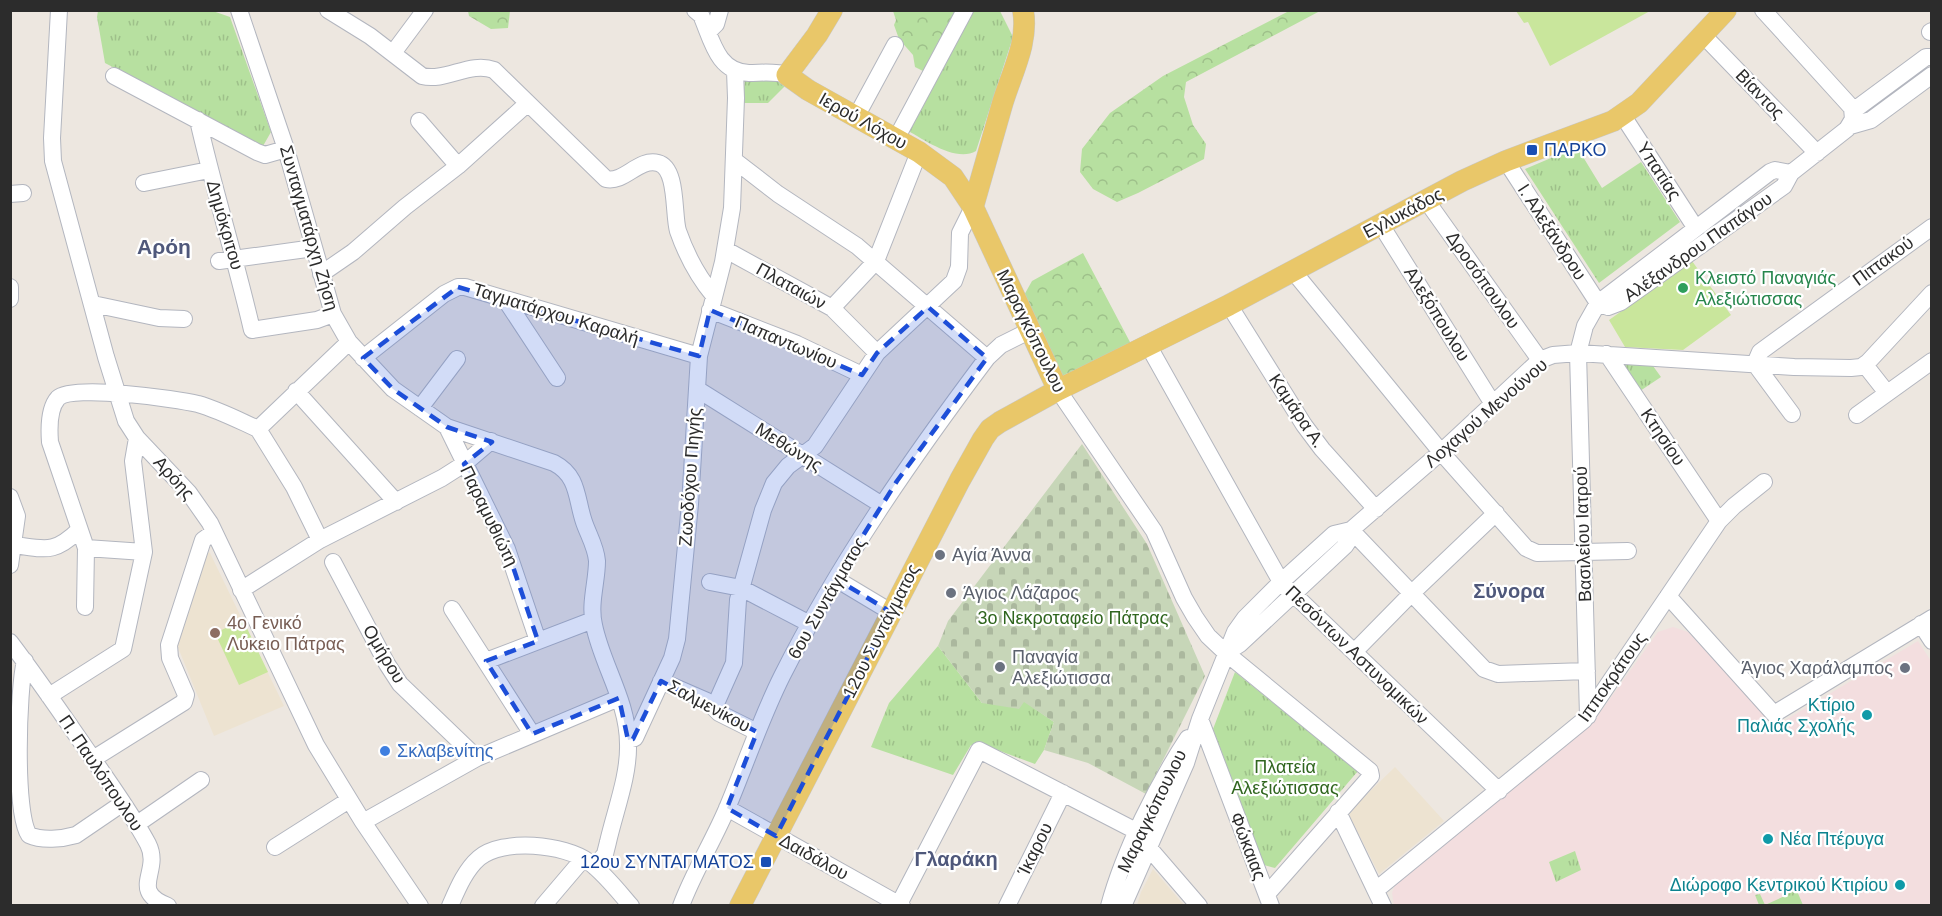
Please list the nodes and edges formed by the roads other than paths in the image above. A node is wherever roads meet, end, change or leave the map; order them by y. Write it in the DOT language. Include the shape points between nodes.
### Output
graph roads {
  1 [pos="59,10"];
  2 [pos="239,10"];
  3 [pos="328,10"];
  4 [pos="424,10"];
  5 [pos="695,10"];
  6 [pos="720,10"];
  7 [pos="832,10"];
  8 [pos="965,10"];
  9 [pos="1023,10"];
  10 [pos="1726,10"];
  11 [pos="1763,10"];
  12 [pos="353,18"];
  13 [pos="708,32"];
  14 [pos="1703,35"];
  15 [pos="895,45"];
  16 [pos="393,53"];
  17 [pos="1932,57"];
  18 [pos="735,71"];
  19 [pos="787,75"];
  20 [pos="1932,75"];
  21 [pos="114,76"];
  22 [pos="528,103"];
  23 [pos="1852,115"];
  24 [pos="1623,116"];
  25 [pos="856,117"];
  26 [pos="198,120"];
  27 [pos="419,121"];
  28 [pos="896,139"];
  29 [pos="286,149"];
  30 [pos="919,152"];
  31 [pos="1817,153"];
  32 [pos="734,160"];
  33 [pos="1506,161"];
  34 [pos="458,166"];
  35 [pos="209,170"];
  36 [pos="1791,172"];
  37 [pos="144,183"];
  38 [pos="1426,200"];
  39 [pos="972,207"];
  40 [pos="1381,225"];
  41 [pos="1695,227"];
  42 [pos="1932,227"];
  43 [pos="314,248"];
  44 [pos="726,250"];
  45 [pos="227,259"];
  46 [pos="876,261"];
  47 [pos="1293,271"];
  48 [pos="321,274"];
  49 [pos="1932,292"];
  50 [pos="505,298"];
  51 [pos="712,303"];
  52 [pos="1598,303"];
  53 [pos="93,304"];
  54 [pos="1229,304"];
  55 [pos="928,307"];
  56 [pos="832,308"];
  57 [pos="333,314"];
  58 [pos="184,319"];
  59 [pos="1029,331"];
  60 [pos="349,342"];
  61 [pos="1148,345"];
  62 [pos="1578,353"];
  63 [pos="876,354"];
  64 [pos="1607,354"];
  65 [pos="699,356"];
  66 [pos="363,358"];
  67 [pos="987,358"];
  68 [pos="457,359"];
  69 [pos="1540,360"];
  70 [pos="1932,361"];
  71 [pos="1757,365"];
  72 [pos="1864,365"];
  73 [pos="862,375"];
  74 [pos="557,378"];
  75 [pos="697,389"];
  76 [pos="1058,390"];
  77 [pos="296,391"];
  78 [pos="116,393"];
  79 [pos="1887,393"];
  80 [pos="1493,404"];
  81 [pos="420,408"];
  82 [pos="1791,414"];
  83 [pos="1857,415"];
  84 [pos="447,427"];
  85 [pos="258,429"];
  86 [pos="137,438"];
  87 [pos="491,441"];
  88 [pos="1441,452"];
  89 [pos="804,456"];
  90 [pos="464,464"];
  91 [pos="1764,482"];
  92 [pos="10,496"];
  93 [pos="396,502"];
  94 [pos="882,505"];
  95 [pos="1376,509"];
  96 [pos="1496,513"];
  97 [pos="1719,521"];
  98 [pos="80,530"];
  99 [pos="1351,530"];
  100 [pos="214,532"];
  101 [pos="320,540"];
  102 [pos="14,545"];
  103 [pos="86,548"];
  104 [pos="1584,551"];
  105 [pos="1628,551"];
  106 [pos="144,552"];
  107 [pos="333,562"];
  108 [pos="10,565"];
  109 [pos="836,579"];
  110 [pos="710,582"];
  111 [pos="1281,582"];
  112 [pos="741,588"];
  113 [pos="241,590"];
  114 [pos="1412,593"];
  115 [pos="1293,594"];
  116 [pos="1668,596"];
  117 [pos="85,607"];
  118 [pos="452,609"];
  119 [pos="891,612"];
  120 [pos="593,620"];
  121 [pos="1926,621"];
  122 [pos="810,624"];
  123 [pos="538,641"];
  124 [pos="1932,641"];
  125 [pos="10,642"];
  126 [pos="1353,652"];
  127 [pos="1226,653"];
  128 [pos="25,661"];
  129 [pos="486,662"];
  130 [pos="1587,672"];
  131 [pos="661,681"];
  132 [pos="50,696"];
  133 [pos="619,698"];
  134 [pos="714,708"];
  135 [pos="1588,716"];
  136 [pos="1200,719"];
  137 [pos="756,732"];
  138 [pos="532,734"];
  139 [pos="628,740"];
  140 [pos="477,758"];
  141 [pos="93,759"];
  142 [pos="201,780"];
  143 [pos="15,784"];
  144 [pos="1499,791"];
  145 [pos="1063,793"];
  146 [pos="349,800"];
  147 [pos="123,803"];
  148 [pos="727,808"];
  149 [pos="1338,813"];
  150 [pos="363,822"];
  151 [pos="137,824"];
  152 [pos="1138,832"];
  153 [pos="776,836"];
  154 [pos="276,847"];
  155 [pos="1149,848"];
  156 [pos="589,863"];
  157 [pos="1379,898"];
  158 [pos="1269,900"];
  159 [pos="900,905"];
  160 [pos="168,906"];
  161 [pos="420,906"];
  162 [pos="450,906"];
  163 [pos="543,906"];
  164 [pos="631,906"];
  165 [pos="681,906"];
  166 [pos="740,906"];
  167 [pos="1007,906"];
  168 [pos="1109,906"];
  169 [pos="1123,906"];
  170 [pos="1199,906"];
  1 -- 53 [label="street, Αρόης" via="52,161"];
  2 -- 29 [label="street, Συνταγματάρχη Ζήση"];
  3 -- 12 [label="street"];
  4 -- 16 [label="street"];
  5 -- 13 [label="street"];
  6 -- 13 [label="street" via="716,24"];
  7 -- 19 [label="main road"];
  8 -- 28 [label="street"];
  9 -- 39 [label="main road" via="1020,51"];
  10 -- 14 [label="main road, Εγλυκάδος"];
  11 -- 23 [label="street"];
  12 -- 16 [label="street"];
  13 -- 18 [label="street" via="723,62"];
  14 -- 24 [label="main road, Εγλυκάδος"];
  14 -- 31 [label="street, Βίαντος"];
  15 -- 25 [label="street"];
  16 -- 22 [label="street" via="427,77 490,68"];
  17 -- 23 [label="street, Αλέξανδρου Παπάγου" via="1926,57"];
  18 -- 19 [label="street"];
  18 -- 32 [label="street, Ζωοδόχου Πηγής"];
  19 -- 25 [label="main road, Ιερού Λόχου"];
  20 -- 23 [label="street, Αλέξανδρου Παπάγου" via="1871,120"];
  21 -- 26 [label="street"];
  22 -- 34 [label="street"];
  22 -- 51 [label="street" via="606,179 616,179 648,163 666,168 679,233"];
  23 -- 31 [label="street, Αλέξανδρου Παπάγου"];
  24 -- 33 [label="main road, Εγλυκάδος"];
  24 -- 41 [label="street, Υπατίας"];
  25 -- 28 [label="main road, Ιερού Λόχου"];
  26 -- 29 [label="street" via="265,155"];
  26 -- 35 [label="street, Δημόκριτου"];
  27 -- 34 [label="street"];
  28 -- 30 [label="main road, Ιερού Λόχου"];
  29 -- 43 [label="street, Συνταγματάρχη Ζήση"];
  30 -- 39 [label="main road, Ιερού Λόχου" via="949,173"];
  30 -- 46 [label="street"];
  31 -- 36 [label="street, Αλέξανδρου Παπάγου"];
  32 -- 44 [label="street, Ζωοδόχου Πηγής"];
  32 -- 46 [label="street"];
  33 -- 38 [label="main road, Εγλυκάδος"];
  33 -- 52 [label="street, Ι. Αλεξάνδρου"];
  34 -- 48 [label="street"];
  35 -- 37 [label="street"];
  35 -- 45 [label="street, Δημόκριτου"];
  36 -- 41 [label="street, Αλέξανδρου Παπάγου" via="1770,172"];
  36 -- 52 [label="street, Αλέξανδρου Παπάγου" via="1784,186 1621,302 1608,307"];
  38 -- 40 [label="main road, Εγλυκάδος"];
  38 -- 69 [label="street, Δροσόπουλου"];
  39 -- 55 [label="street" via="960,232 956,278"];
  39 -- 59 [label="main road, Μαραγκόπουλου"];
  40 -- 47 [label="main road, Εγλυκάδος"];
  40 -- 80 [label="street, Αλεξόπουλου"];
  41 -- 52 [label="street, Αλέξανδρου Παπάγου"];
  42 -- 71 [label="street, Πιττακού" via="1762,349"];
  43 -- 45 [label="street"];
  43 -- 48 [label="street, Συνταγματάρχη Ζήση"];
  44 -- 51 [label="street, Ζωοδόχου Πηγής"];
  44 -- 56 [label="street, Πλαταιών"];
  45 -- 57 [label="street, Δημόκριτου" via="252,330"];
  46 -- 55 [label="street"];
  46 -- 56 [label="street"];
  47 -- 54 [label="main road, Εγλυκάδος"];
  47 -- 88 [label="street"];
  48 -- 57 [label="street, Συνταγματάρχη Ζήση"];
  49 -- 72 [label="street"];
  50 -- 65 [label="street, Ταγματάρχου Καραλή"];
  50 -- 66 [label="street, Ταγματάρχου Καραλή" via="465,286 454,288"];
  50 -- 74 [label="street"];
  51 -- 65 [label="street, Ζωοδόχου Πηγής"];
  51 -- 73 [label="street, Παπαντωνίου"];
  52 -- 62 [label="street, Αλέξανδρου Παπάγου" via="1585,326"];
  53 -- 58 [label="street" via="159,318"];
  53 -- 78 [label="street, Αρόης"];
  54 -- 61 [label="main road, Εγλυκάδος"];
  54 -- 95 [label="street, Καμάρα Α." via="1304,425"];
  55 -- 63 [label="street"];
  55 -- 67 [label="street"];
  56 -- 63 [label="street, Πλαταιών"];
  57 -- 60 [label="street, Συνταγματάρχη Ζήση"];
  59 -- 67 [label="street, 6ου Συντάγματος" via="1001,345"];
  59 -- 76 [label="main road, Μαραγκόπουλου"];
  60 -- 66 [label="street, Συνταγματάρχη Ζήση"];
  60 -- 77 [label="street"];
  61 -- 76 [label="main road, Εγλυκάδος"];
  61 -- 111 [label="street, Πεσόντων Αστυνομικών"];
  62 -- 64 [label="street, Λοχαγού Μενούνου"];
  62 -- 69 [label="street, Λοχαγού Μενούνου"];
  62 -- 104 [label="street, Βασιλείου Ιατρού"];
  63 -- 73 [label="street"];
  64 -- 71 [label="street, Λοχαγού Μενούνου"];
  64 -- 97 [label="street, Κτησίου"];
  65 -- 75 [label="street, Ζωοδόχου Πηγής"];
  66 -- 81 [label="street, Συνταγματάρχη Ζήση" via="393,389"];
  67 -- 94 [label="street, 6ου Συντάγματος"];
  68 -- 81 [label="street"];
  69 -- 80 [label="street, Λοχαγού Μενούνου"];
  70 -- 79 [label="street"];
  71 -- 72 [label="street, Λοχαγού Μενούνου" via="1841,369"];
  71 -- 82 [label="street"];
  72 -- 79 [label="street"];
  73 -- 89 [label="street" via="815,446"];
  75 -- 89 [label="street, Μεθώνης"];
  75 -- 131 [label="street, Ζωοδόχου Πηγής" via="677,639"];
  76 -- 119 [label="main road, 12ου Συντάγματος" via="988,431"];
  76 -- 127 [label="street, Μαραγκόπουλου" via="1154,531 1189,608 1208,636"];
  77 -- 85 [label="street"];
  77 -- 93 [label="street"];
  78 -- 85 [label="street" via="198,404"];
  78 -- 86 [label="street, Αρόης"];
  78 -- 98 [label="street" via="65,394 57,399 53,410 50,442"];
  79 -- 83 [label="street"];
  80 -- 88 [label="street, Λοχαγού Μενούνου"];
  81 -- 84 [label="street, Συνταγματάρχη Ζήση"];
  84 -- 87 [label="street, Συνταγματάρχη Ζήση"];
  84 -- 90 [label="street, Παραμυθιώτη"];
  85 -- 101 [label="street" via="294,487"];
  86 -- 100 [label="street, Αρόης" via="189,493"];
  86 -- 106 [label="street" via="133,461"];
  87 -- 90 [label="street"];
  87 -- 120 [label="street, Συνταγματάρχη Ζήση" via="554,463 573,482 596,556"];
  88 -- 95 [label="street, Λοχαγού Μενούνου"];
  88 -- 96 [label="street"];
  89 -- 94 [label="street, Μεθώνης"];
  89 -- 112 [label="street" via="784,470 770,492"];
  90 -- 93 [label="street"];
  90 -- 123 [label="street, Παραμυθιώτη" via="507,549"];
  91 -- 97 [label="street, Ιπποκράτους"];
  92 -- 102 [label="street" via="17,516"];
  93 -- 101 [label="street"];
  94 -- 109 [label="street, 6ου Συντάγματος"];
  95 -- 99 [label="street, Λοχαγού Μενούνου"];
  96 -- 104 [label="street" via="1532,551"];
  96 -- 114 [label="street"];
  97 -- 116 [label="street, Ιπποκράτους"];
  98 -- 102 [label="street" via="63,545 50,549"];
  98 -- 103 [label="street"];
  99 -- 111 [label="street" via="1334,534"];
  99 -- 114 [label="street"];
  99 -- 115 [label="street, Λοχαγού Μενούνου" via="1345,546"];
  100 -- 113 [label="street, Αρόης"];
  100 -- 141 [label="street" via="203,540 169,645 170,658 185,691 184,702"];
  101 -- 113 [label="street"];
  102 -- 108 [label="street"];
  103 -- 106 [label="street"];
  103 -- 117 [label="street"];
  104 -- 105 [label="street"];
  104 -- 130 [label="street, Βασιλείου Ιατρού"];
  106 -- 132 [label="street" via="123,650"];
  107 -- 140 [label="street, Ομήρου" via="400,684"];
  109 -- 119 [label="street"];
  109 -- 122 [label="street, 6ου Συντάγματος"];
  110 -- 112 [label="street"];
  111 -- 115 [label="street, Πεσόντων Αστυνομικών"];
  111 -- 127 [label="street" via="1245,618"];
  112 -- 122 [label="street"];
  112 -- 134 [label="street" via="735,658"];
  113 -- 146 [label="street, Αρόης" via="305,725"];
  114 -- 126 [label="street"];
  114 -- 130 [label="street" via="1484,669 1498,674"];
  115 -- 126 [label="street, Πεσόντων Αστυνομικών"];
  115 -- 127 [label="street, Λοχαγού Μενούνου"];
  116 -- 121 [label="street" via="1774,714"];
  116 -- 135 [label="street, Ιπποκράτους"];
  118 -- 129 [label="street"];
  119 -- 153 [label="main road, 12ου Συντάγματος"];
  120 -- 123 [label="street"];
  120 -- 133 [label="street, Συνταγματάρχη Ζήση"];
  121 -- 124 [label="street"];
  122 -- 137 [label="street, 6ου Συντάγματος"];
  123 -- 129 [label="street"];
  125 -- 128 [label="street, Π. Παυλόπουλου"];
  126 -- 144 [label="street, Πεσόντων Αστυνομικών"];
  127 -- 136 [label="street, Μαραγκόπουλου"];
  127 -- 149 [label="street" via="1370,771 1371,776"];
  128 -- 132 [label="street, Π. Παυλόπουλου"];
  128 -- 143 [label="street" via="19,693"];
  129 -- 138 [label="street"];
  130 -- 135 [label="street, Βασιλείου Ιατρού"];
  131 -- 134 [label="street, Σαλμενίκου" via="707,701"];
  131 -- 139 [label="street, Ζωοδόχου Πηγής" via="635,738"];
  132 -- 141 [label="street, Π. Παυλόπουλου"];
  133 -- 138 [label="street"];
  133 -- 139 [label="street, Συνταγματάρχη Ζήση"];
  134 -- 137 [label="street, Σαλμενίκου"];
  135 -- 144 [label="street, Ιπποκράτους"];
  136 -- 152 [label="street, Μαραγκόπουλου" via="1166,774"];
  136 -- 155 [label="street, Μαραγκόπουλου" via="1186,764"];
  136 -- 158 [label="street, Φώκαιας"];
  137 -- 148 [label="street, 6ου Συντάγματος"];
  138 -- 140 [label="street"];
  139 -- 156 [label="street" via="627,762 605,854"];
  140 -- 150 [label="street"];
  141 -- 147 [label="street, Π. Παυλόπουλου"];
  142 -- 151 [label="street"];
  143 -- 147 [label="street" via="24,825 34,837 76,836"];
  144 -- 157 [label="street, Ιπποκράτους"];
  145 -- 152 [label="street"];
  145 -- 159 [label="street" via="979,750"];
  145 -- 167 [label="street, Ίκαρου"];
  146 -- 150 [label="street, Αρόης"];
  146 -- 154 [label="street"];
  147 -- 151 [label="street, Π. Παυλόπουλου"];
  148 -- 153 [label="street, Δαιδάλου"];
  148 -- 165 [label="street, 6ου Συντάγματος"];
  149 -- 157 [label="street"];
  149 -- 158 [label="street"];
  150 -- 161 [label="street, Αρόης"];
  151 -- 160 [label="street, Π. Παυλόπουλου" via="153,858 148,890"];
  152 -- 155 [label="street"];
  152 -- 168 [label="street, Μαραγκόπουλου"];
  153 -- 159 [label="street, Δαιδάλου"];
  153 -- 166 [label="main road, 12ου Συντάγματος"];
  155 -- 169 [label="street, Μαραγκόπουλου"];
  155 -- 170 [label="street"];
  156 -- 162 [label="street" via="557,849 508,846 492,850 471,866"];
  156 -- 163 [label="street"];
  156 -- 164 [label="street"];
}
